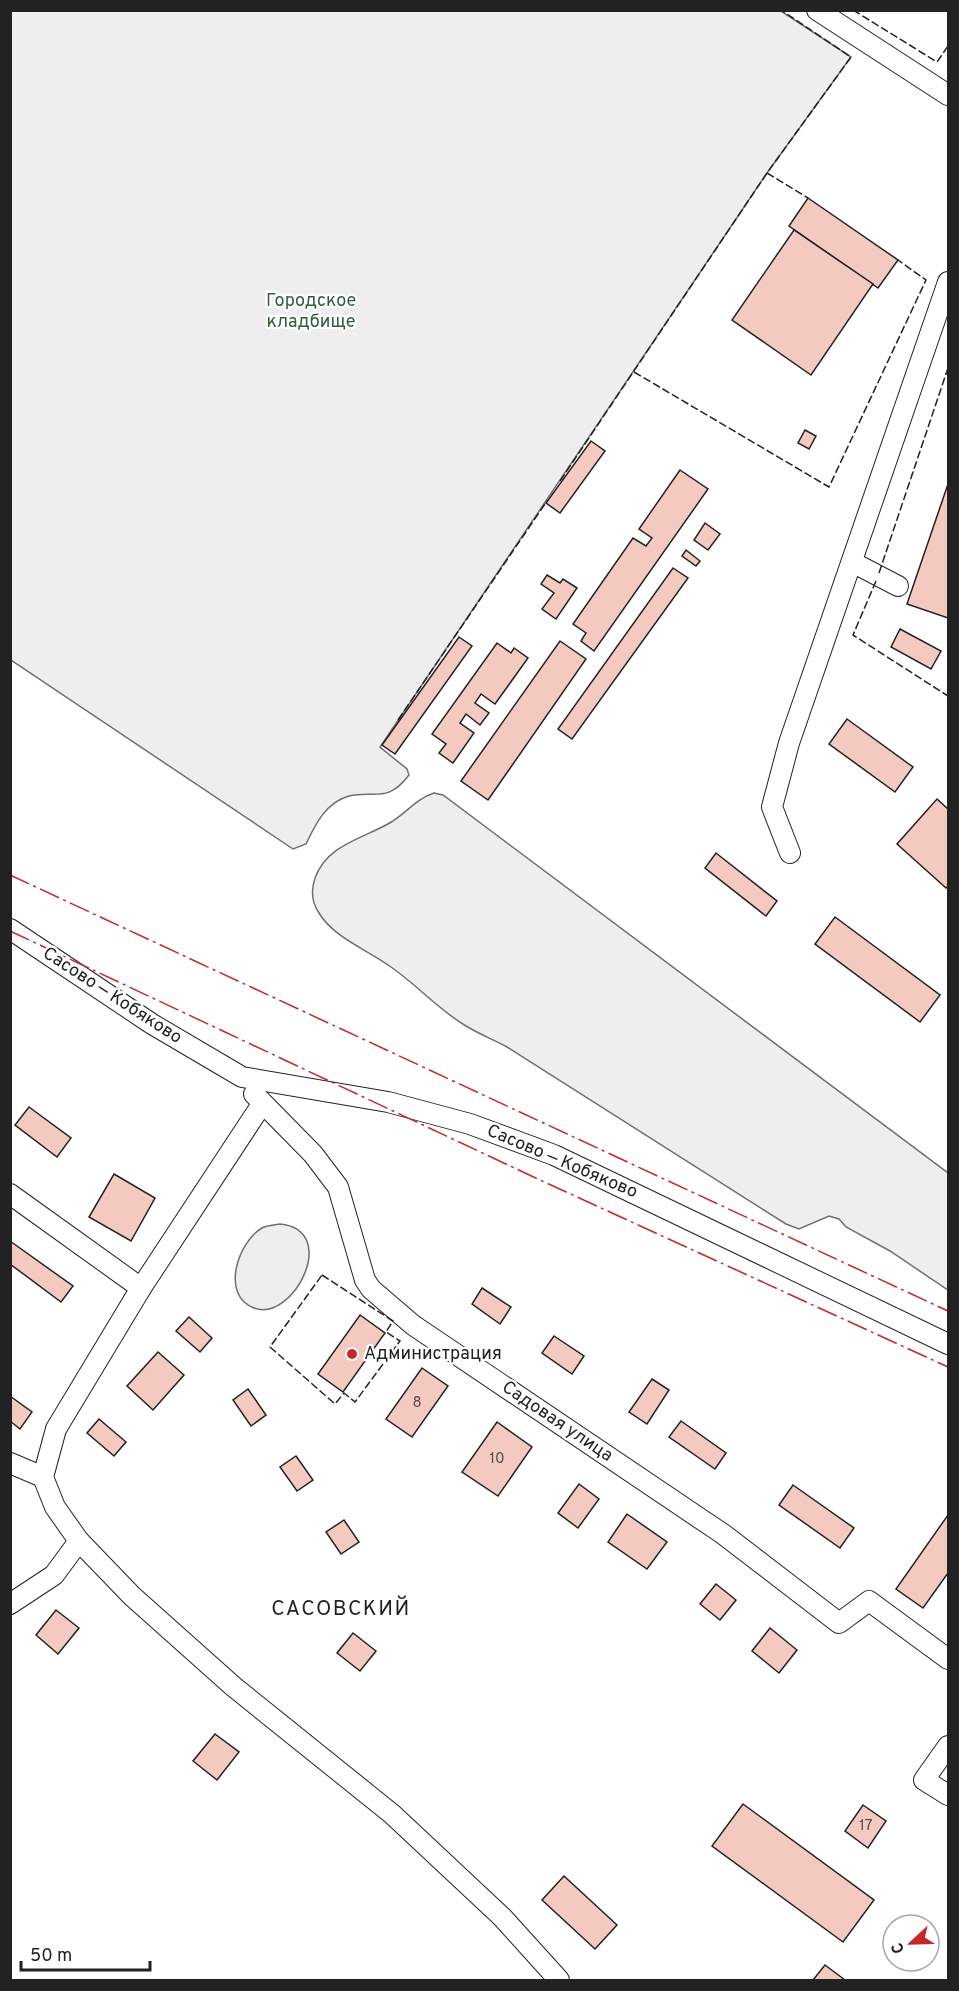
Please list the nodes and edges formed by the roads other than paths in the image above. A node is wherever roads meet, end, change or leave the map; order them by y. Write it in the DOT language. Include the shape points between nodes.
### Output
graph roads {
  1 [pos="817,10"];
  2 [pos="948,94"];
  3 [pos="948,282"];
  4 [pos="852,562"];
  5 [pos="898,586"];
  6 [pos="790,853"];
  7 [pos="10,929"];
  8 [pos="242,1077"];
  9 [pos="262,1104"];
  10 [pos="10,1194"];
  11 [pos="141,1288"];
  12 [pos="948,1344"];
  13 [pos="10,1463"];
  14 [pos="43,1476"];
  15 [pos="79,1541"];
  16 [pos="10,1604"];
  17 [pos="948,1659"];
  18 [pos="948,1746"];
  19 [pos="948,1795"];
  20 [pos="559,1980"];
  1 -- 2 [label="street"];
  3 -- 4 [label="street"];
  4 -- 5 [label="street"];
  4 -- 6 [label="street" via="789,743 772,807"];
  7 -- 8 [label="street, Сасово — Кобяково" via="152,1024"];
  8 -- 9 [label="street, Садовая улица"];
  8 -- 12 [label="street, Сасово — Кобяково" via="388,1102 470,1124 554,1155"];
  9 -- 11 [label="street"];
  9 -- 17 [label="street, Садовая улица" via="313,1154 338,1187 365,1281 413,1325 723,1534 839,1623 869,1601"];
  10 -- 11 [label="street"];
  11 -- 14 [label="street" via="56,1429"];
  13 -- 14 [label="street"];
  14 -- 15 [label="street" via="55,1507"];
  15 -- 16 [label="street" via="54,1575"];
  15 -- 20 [label="street" via="132,1596 234,1687 392,1814 502,1917"];
  18 -- 19 [label="street" via="924,1780"];
}
